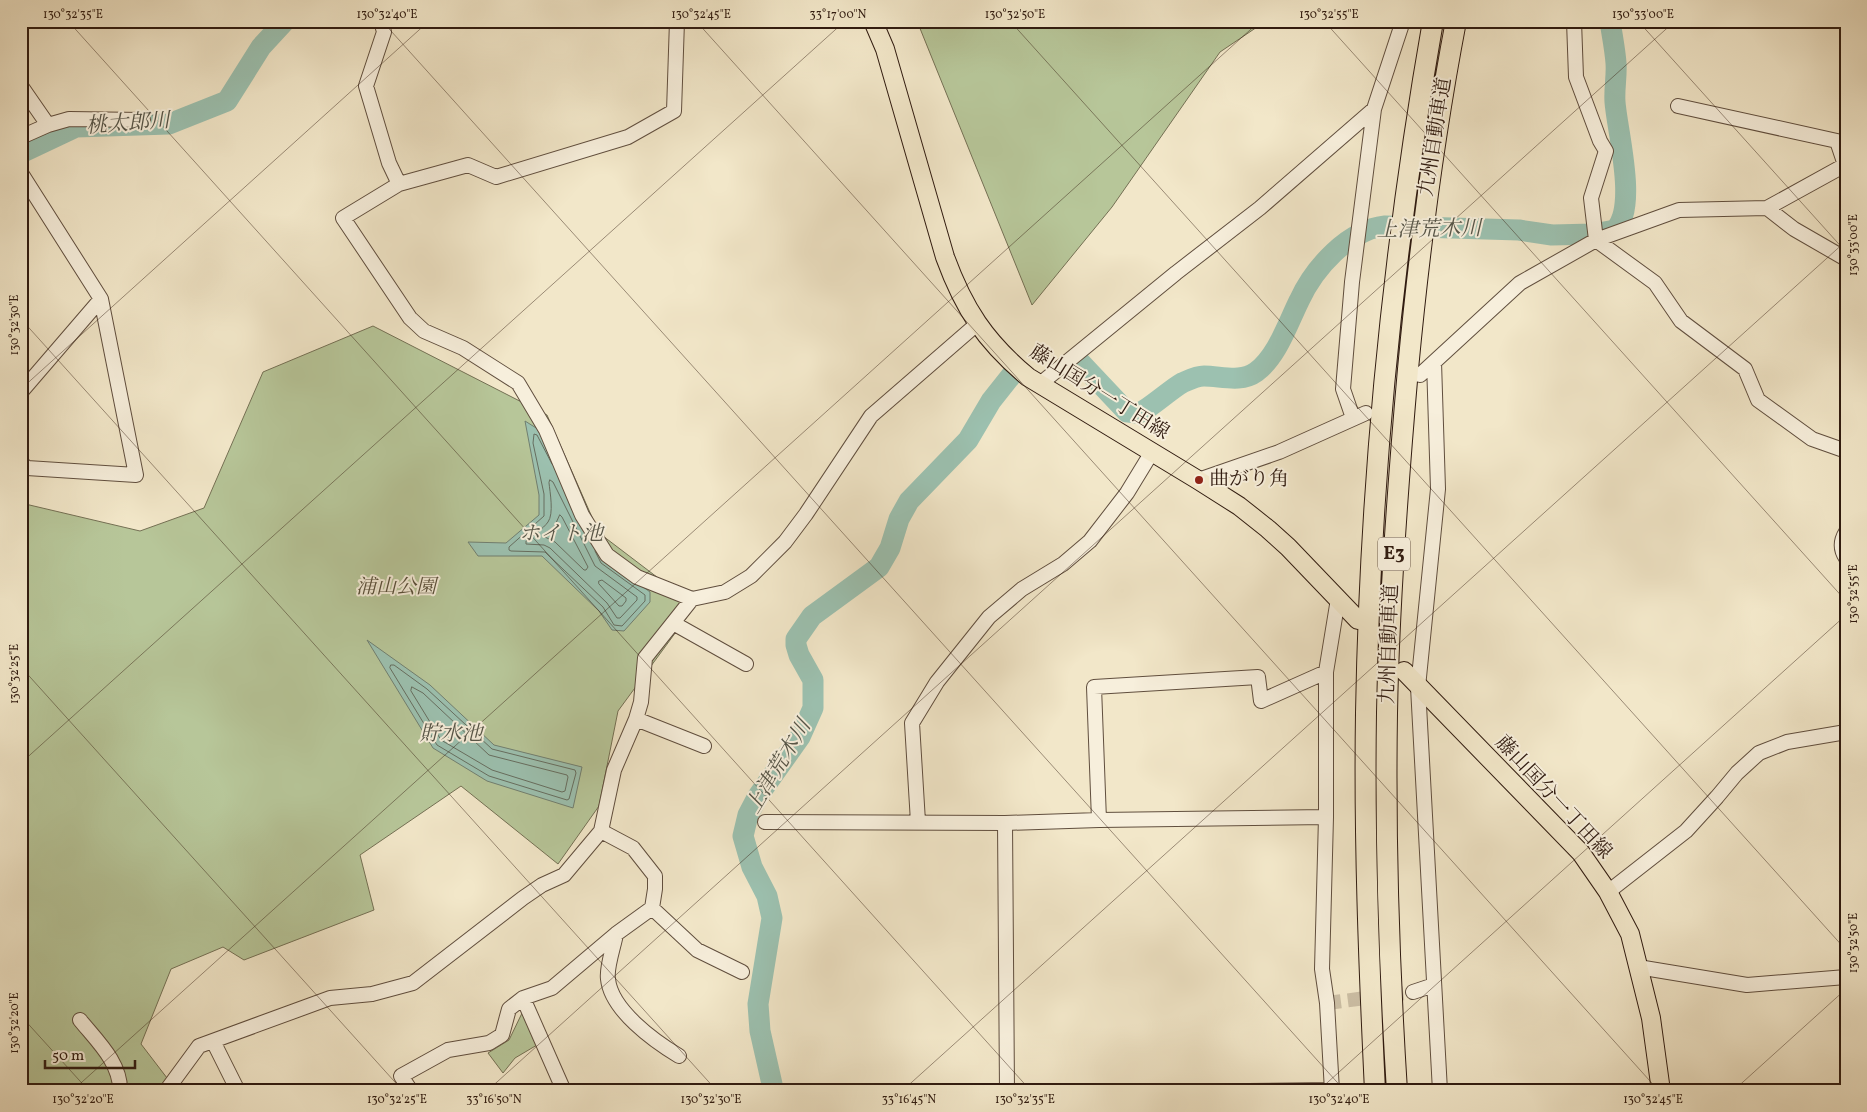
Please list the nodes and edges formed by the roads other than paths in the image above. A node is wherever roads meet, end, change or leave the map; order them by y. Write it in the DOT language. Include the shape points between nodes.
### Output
graph roads {
  1 [pos="381,21"];
  2 [pos="676,21"];
  3 [pos="873,21"];
  4 [pos="1403,21"];
  5 [pos="1434,21"];
  6 [pos="1456,21"];
  7 [pos="1574,21"];
  8 [pos="21,86"];
  9 [pos="1678,106"];
  10 [pos="1374,109"];
  11 [pos="143,120"];
  12 [pos="48,125"];
  13 [pos="21,137"];
  14 [pos="21,173"];
  15 [pos="399,184"];
  16 [pos="1767,208"];
  17 [pos="1596,240"];
  18 [pos="1846,259"];
  19 [pos="101,299"];
  20 [pos="977,324"];
  21 [pos="1434,362"];
  22 [pos="1420,375"];
  23 [pos="1040,384"];
  24 [pos="21,392"];
  25 [pos="1846,451"];
  26 [pos="1152,452"];
  27 [pos="21,463"];
  28 [pos="1198,480"];
  29 [pos="1846,532"];
  30 [pos="1846,558"];
  31 [pos="692,599"];
  32 [pos="1338,599"];
  33 [pos="1358,620"];
  34 [pos="673,623"];
  35 [pos="746,664"];
  36 [pos="1404,671"];
  37 [pos="1326,672"];
  38 [pos="1418,687"];
  39 [pos="636,719"];
  40 [pos="1846,732"];
  41 [pos="704,746"];
  42 [pos="1326,817"];
  43 [pos="1098,820"];
  44 [pos="765,822"];
  45 [pos="918,822"];
  46 [pos="1005,823"];
  47 [pos="601,831"];
  48 [pos="1608,892"];
  49 [pos="652,908"];
  50 [pos="616,934"];
  51 [pos="1638,967"];
  52 [pos="742,972"];
  53 [pos="1846,977"];
  54 [pos="1434,985"];
  55 [pos="1413,992"];
  56 [pos="523,998"];
  57 [pos="80,1020"];
  58 [pos="213,1041"];
  59 [pos="679,1056"];
  60 [pos="1332,1090"];
  61 [pos="120,1091"];
  62 [pos="166,1091"];
  63 [pos="238,1091"];
  64 [pos="410,1091"];
  65 [pos="564,1091"];
  66 [pos="1007,1091"];
  67 [pos="1248,1091"];
  68 [pos="1375,1091"];
  69 [pos="1397,1091"];
  70 [pos="1440,1091"];
  71 [pos="1661,1091"];
  1 -- 15 [label="street" via="384,32 366,86"];
  2 -- 15 [label="street" via="674,111 628,137 496,177 468,165"];
  3 -- 20 [label="main road, 藤山国分一丁田線" via="885,49 945,257 957,289"];
  4 -- 10 [label="street"];
  5 -- 68 [label="highway, 九州自動車道 / E3" via="1396,273 1379,454 1366,712 1366,836"];
  6 -- 69 [label="highway, 九州自動車道 / E3" via="1424,216 1415,295 1391,604 1387,835"];
  7 -- 17 [label="street" via="1576,77 1606,151 1592,198"];
  8 -- 12 [label="street"];
  9 -- 16 [label="street" via="1837,141 1845,165"];
  10 -- 23 [label="street" via="1260,208"];
  10 -- 28 [label="street" via="1352,282 1343,389 1359,416 1278,452"];
  11 -- 12 [label="street" via="76,118"];
  12 -- 13 [label="street"];
  14 -- 19 [label="street"];
  15 -- 31 [label="street" via="343,218 405,311 424,331 464,348 518,383 546,430 582,515 607,555 637,576"];
  16 -- 17 [label="street" via="1679,210"];
  16 -- 18 [label="street" via="1794,229"];
  17 -- 21 [label="street" via="1520,283"];
  17 -- 25 [label="street" via="1655,283 1681,321 1745,368 1758,400 1812,439"];
  19 -- 24 [label="street"];
  19 -- 27 [label="street" via="136,475 26,468"];
  20 -- 23 [label="main road, 藤山国分一丁田線" via="1008,361"];
  20 -- 31 [label="street" via="871,416 785,542 751,576 725,592"];
  21 -- 22 [label="street"];
  21 -- 38 [label="street" via="1438,489"];
  23 -- 26 [label="main road, 藤山国分一丁田線"];
  26 -- 28 [label="main road, 藤山国分一丁田線"];
  26 -- 45 [label="street" via="1127,493 1090,541 1063,564 1022,589 989,617 937,682 912,723"];
  28 -- 32 [label="main road, 藤山国分一丁田線" via="1268,529"];
  29 -- 30 [label="street" via="1842,540"];
  31 -- 34 [label="street"];
  32 -- 33 [label="main road, 藤山国分一丁田線"];
  32 -- 37 [label="street"];
  34 -- 35 [label="street"];
  34 -- 39 [label="street" via="645,658"];
  36 -- 38 [label="main road, 藤山国分一丁田線"];
  37 -- 42 [label="street"];
  37 -- 43 [label="street" via="1261,701 1258,677 1094,687"];
  38 -- 48 [label="main road, 藤山国分一丁田線" via="1581,853"];
  38 -- 54 [label="street"];
  39 -- 41 [label="street"];
  39 -- 47 [label="street" via="614,770"];
  40 -- 48 [label="street" via="1787,742 1759,753 1686,831"];
  42 -- 43 [label="street"];
  42 -- 60 [label="street" via="1322,969"];
  43 -- 46 [label="street"];
  44 -- 45 [label="street"];
  45 -- 46 [label="street"];
  46 -- 66 [label="street"];
  47 -- 49 [label="street" via="633,848 655,876"];
  47 -- 58 [label="street" via="564,875 523,898 413,983 372,994 330,998"];
  48 -- 51 [label="main road, 藤山国分一丁田線" via="1630,934"];
  49 -- 50 [label="street"];
  49 -- 52 [label="street" via="697,950"];
  50 -- 56 [label="street" via="552,988"];
  50 -- 59 [label="street" via="608,978 613,999 626,1015"];
  51 -- 53 [label="street" via="1747,985"];
  51 -- 71 [label="main road, 藤山国分一丁田線" via="1651,1018"];
  54 -- 55 [label="street"];
  54 -- 70 [label="street"];
  56 -- 64 [label="street" via="509,1009 502,1035 488,1043 448,1050 401,1076"];
  56 -- 65 [label="street"];
  57 -- 61 [label="street" via="110,1057 120,1079"];
  58 -- 62 [label="street" via="199,1046"];
  58 -- 63 [label="street"];
  60 -- 67 [label="street"];
}
